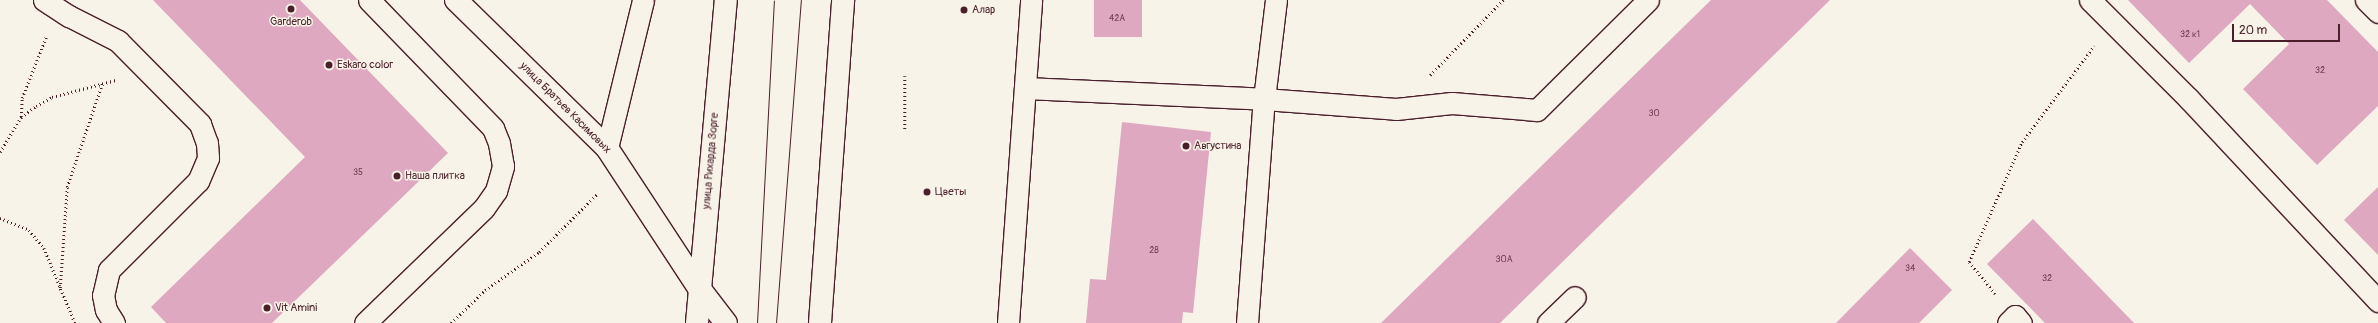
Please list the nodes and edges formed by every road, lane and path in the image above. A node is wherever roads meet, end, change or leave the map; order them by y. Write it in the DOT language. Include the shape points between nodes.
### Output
graph roads {
  1 [pos="369,0"];
  2 [pos="456,0"];
  3 [pos="643,0"];
  4 [pos="726,0"];
  5 [pos="843,0"];
  6 [pos="1031,0"];
  7 [pos="1276,0"];
  8 [pos="1503,0"];
  9 [pos="1648,0"];
  10 [pos="2090,0"];
  11 [pos="2366,0"];
  12 [pos="51,5"];
  13 [pos="2378,12"];
  14 [pos="2112,22"];
  15 [pos="149,71"];
  16 [pos="905,76"];
  17 [pos="1428,77"];
  18 [pos="102,84"];
  19 [pos="1025,88"];
  20 [pos="1264,99"];
  21 [pos="21,118"];
  22 [pos="905,128"];
  23 [pos="607,148"];
  24 [pos="0,152"];
  25 [pos="597,194"];
  26 [pos="0,218"];
  27 [pos="60,288"];
  28 [pos="699,288"];
  29 [pos="1575,297"];
  30 [pos="2378,301"];
  31 [pos="2014,321"];
  32 [pos="75,323"];
  33 [pos="114,323"];
  34 [pos="365,323"];
  35 [pos="451,323"];
  36 [pos="697,323"];
  37 [pos="726,323"];
  38 [pos="820,323"];
  39 [pos="1008,323"];
  40 [pos="1247,323"];
  41 [pos="1548,323"];
  1 -- 34 [label="lane" via="493,128 503,166 496,191 484,208"];
  2 -- 23 [label="main road, улица Братьев Касимовых"];
  3 -- 23 [label="lane"];
  4 -- 28 [label="main road, улица Рихарда Зорге"];
  5 -- 38 [label="main road"];
  6 -- 19 [label="lane"];
  7 -- 20 [label="lane"];
  8 -- 17 [label="path"];
  9 -- 20 [label="lane" via="1537,110 1452,102 1396,109"];
  10 -- 14 [label="lane"];
  11 -- 13 [label="lane"];
  12 -- 15 [label="lane" via="106,33 123,45"];
  12 -- 21 [label="path" via="26,87"];
  14 -- 30 [label="lane" via="2189,99"];
  14 -- 31 [label="path" via="2022,142 1968,262"];
  15 -- 18 [label="path"];
  15 -- 33 [label="lane" via="200,124 207,143 208,158 198,181 109,270 103,295 106,310"];
  16 -- 22 [label="path"];
  18 -- 21 [label="path" via="52,97"];
  18 -- 27 [label="path" via="67,187"];
  19 -- 20 [label="lane"];
  19 -- 39 [label="lane"];
  20 -- 40 [label="lane"];
  21 -- 24 [label="path"];
  23 -- 28 [label="main road, улица Братьев Касимовых"];
  25 -- 35 [label="path" via="539,252 485,290"];
  26 -- 27 [label="path" via="20,224 37,238 44,248"];
  27 -- 32 [label="path"];
  28 -- 36 [label="main road, улица Рихарда Зорге"];
  28 -- 37 [label="main road, улица Братьев Касимовых"];
  29 -- 41 [label="lane"];
}
